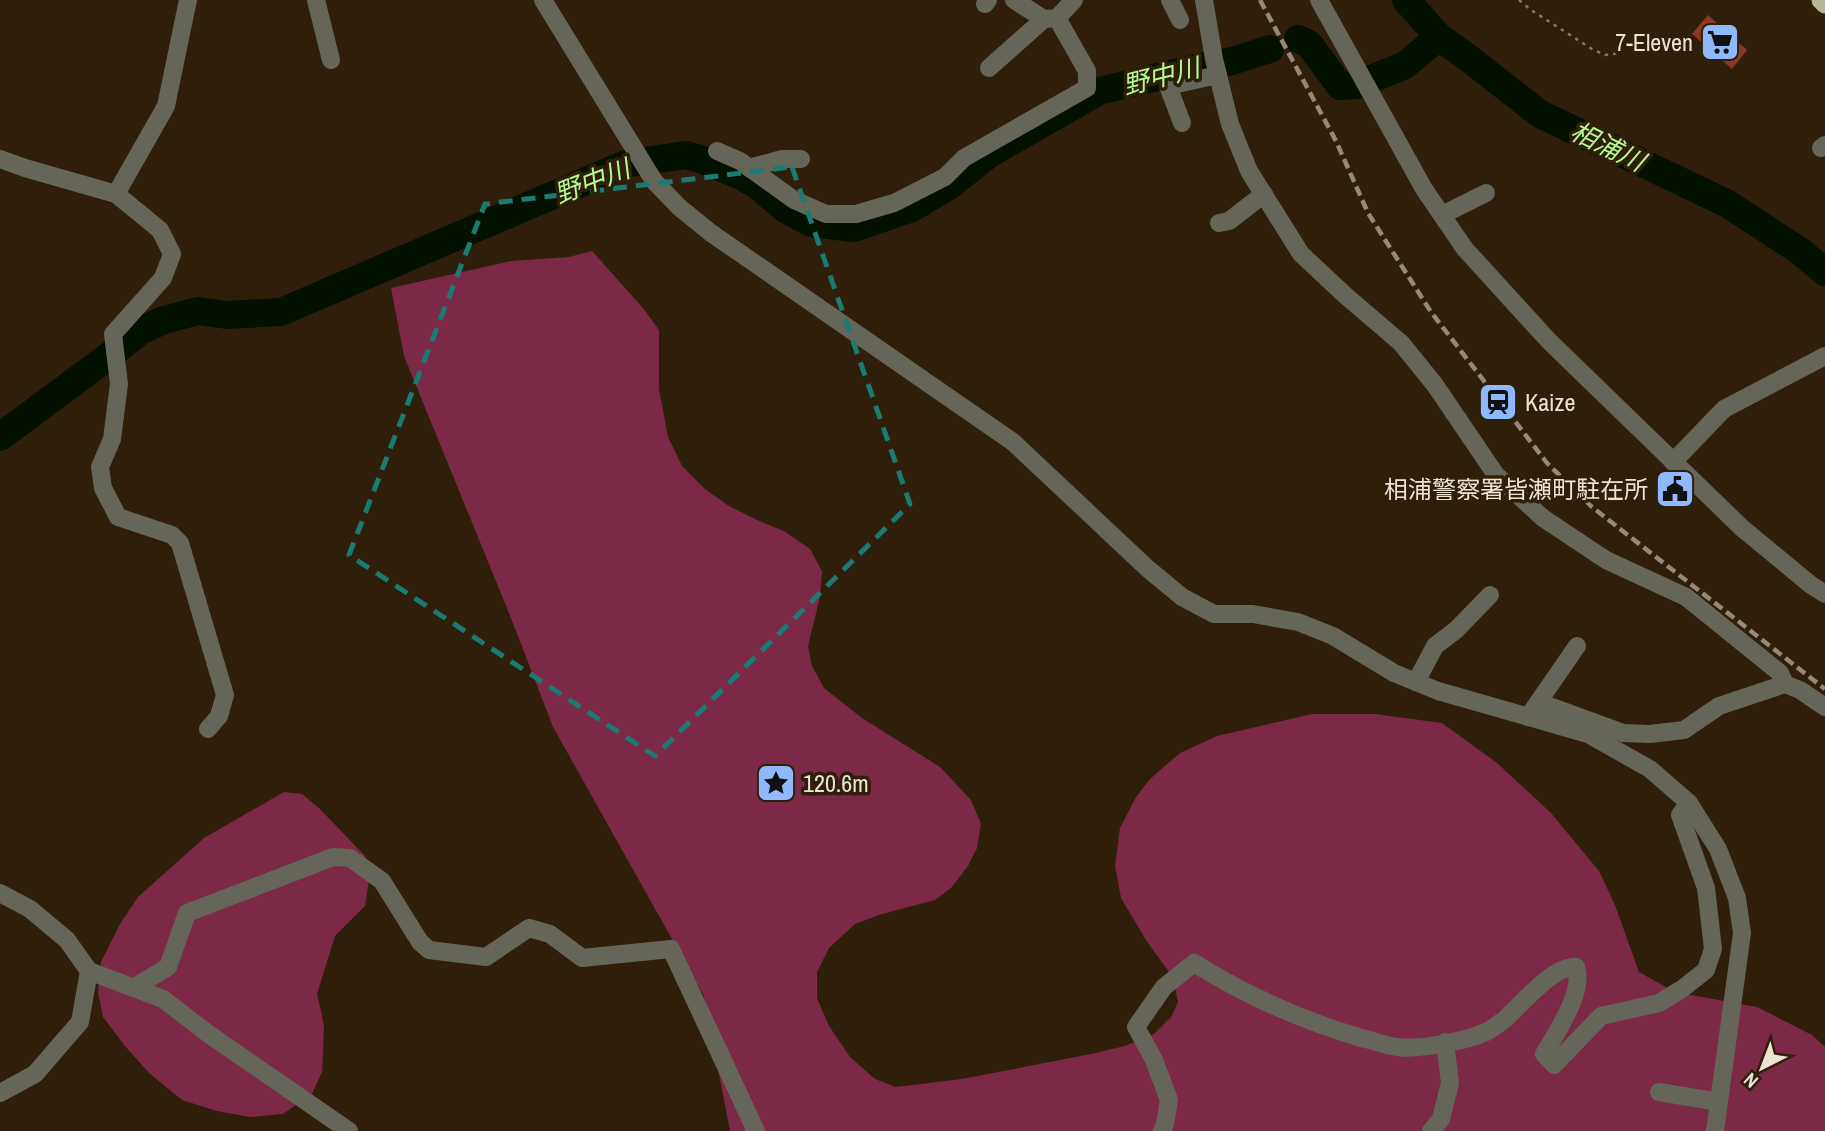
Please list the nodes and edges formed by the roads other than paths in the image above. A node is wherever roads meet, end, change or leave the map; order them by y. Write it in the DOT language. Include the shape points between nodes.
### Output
graph roads {
  1 [pos="188,0"];
  2 [pos="316,0"];
  3 [pos="543,0"];
  4 [pos="1014,0"];
  5 [pos="1074,0"];
  6 [pos="1170,0"];
  7 [pos="1204,0"];
  8 [pos="1319,0"];
  9 [pos="1821,0"];
  10 [pos="1825,4"];
  11 [pos="1050,18"];
  12 [pos="1180,20"];
  13 [pos="331,60"];
  14 [pos="989,68"];
  15 [pos="1218,75"];
  16 [pos="1182,123"];
  17 [pos="717,151"];
  18 [pos="0,159"];
  19 [pos="801,159"];
  20 [pos="749,168"];
  21 [pos="1486,193"];
  22 [pos="116,194"];
  23 [pos="1264,194"];
  24 [pos="1443,215"];
  25 [pos="1219,223"];
  26 [pos="1820,359"];
  27 [pos="1673,462"];
  28 [pos="1825,594"];
  29 [pos="1490,595"];
  30 [pos="1577,646"];
  31 [pos="1416,682"];
  32 [pos="1785,684"];
  33 [pos="1825,707"];
  34 [pos="1535,719"];
  35 [pos="208,729"];
  36 [pos="1689,803"];
  37 [pos="0,893"];
  38 [pos="89,971"];
  39 [pos="133,988"];
  40 [pos="1445,1042"];
  41 [pos="1659,1092"];
  42 [pos="0,1093"];
  43 [pos="1719,1102"];
  44 [pos="348,1131"];
  45 [pos="756,1131"];
  46 [pos="1162,1131"];
  47 [pos="1431,1131"];
  48 [pos="1715,1131"];
  1 -- 22 [label="street" via="166,106"];
  2 -- 13 [label="street"];
  3 -- 31 [label="street" via="654,181 710,233 1013,442 1182,597 1214,614 1252,614 1298,622"];
  4 -- 11 [label="street"];
  5 -- 11 [label="street"];
  6 -- 12 [label="street"];
  7 -- 15 [label="street"];
  8 -- 24 [label="street"];
  9 -- 10 [label="highway"];
  11 -- 14 [label="street"];
  11 -- 20 [label="street" via="1087,71 1087,88 964,159 945,177 894,203 856,214 826,214 794,200"];
  15 -- 16 [label="street" via="1168,86"];
  15 -- 23 [label="street" via="1230,124"];
  17 -- 20 [label="street"];
  18 -- 22 [label="street"];
  19 -- 20 [label="street"];
  21 -- 24 [label="street"];
  22 -- 35 [label="street" via="160,230 172,254 163,278 113,334 119,384 111,439 100,467 103,488 118,516 172,535 180,543 225,695 219,716"];
  23 -- 25 [label="street" via="1230,221"];
  23 -- 32 [label="street" via="1301,254 1401,343 1496,475 1543,518 1606,560 1686,597 1780,673"];
  24 -- 27 [label="street" via="1465,249 1508,298"];
  26 -- 27 [label="street" via="1724,409"];
  27 -- 28 [label="street" via="1742,528"];
  29 -- 31 [label="street" via="1435,646"];
  30 -- 34 [label="street"];
  31 -- 34 [label="street"];
  32 -- 33 [label="street"];
  32 -- 34 [label="street" via="1719,706 1684,730 1623,733 1552,707"];
  34 -- 36 [label="street" via="1588,734 1650,769"];
  36 -- 40 [label="street" via="1680,815 1706,888 1713,949 1706,970 1659,1003 1601,1016 1555,1065 1544,1054 1571,1006 1579,975 1576,967 1557,972 1487,1032"];
  36 -- 43 [label="street" via="1718,849 1737,898 1742,933"];
  37 -- 38 [label="street" via="30,909 67,940"];
  38 -- 39 [label="street"];
  38 -- 42 [label="street" via="80,1022 35,1074"];
  39 -- 44 [label="street" via="163,999"];
  39 -- 45 [label="street" via="168,967 187,913 333,857 350,858 382,881 429,950 486,957 529,928 550,934 582,958 671,949"];
  40 -- 46 [label="street" via="1396,1047 1328,1028 1225,983 1194,963 1164,987 1136,1027 1169,1100"];
  40 -- 47 [label="street" via="1450,1083 1441,1119"];
  41 -- 43 [label="street"];
  43 -- 48 [label="street"];
}
